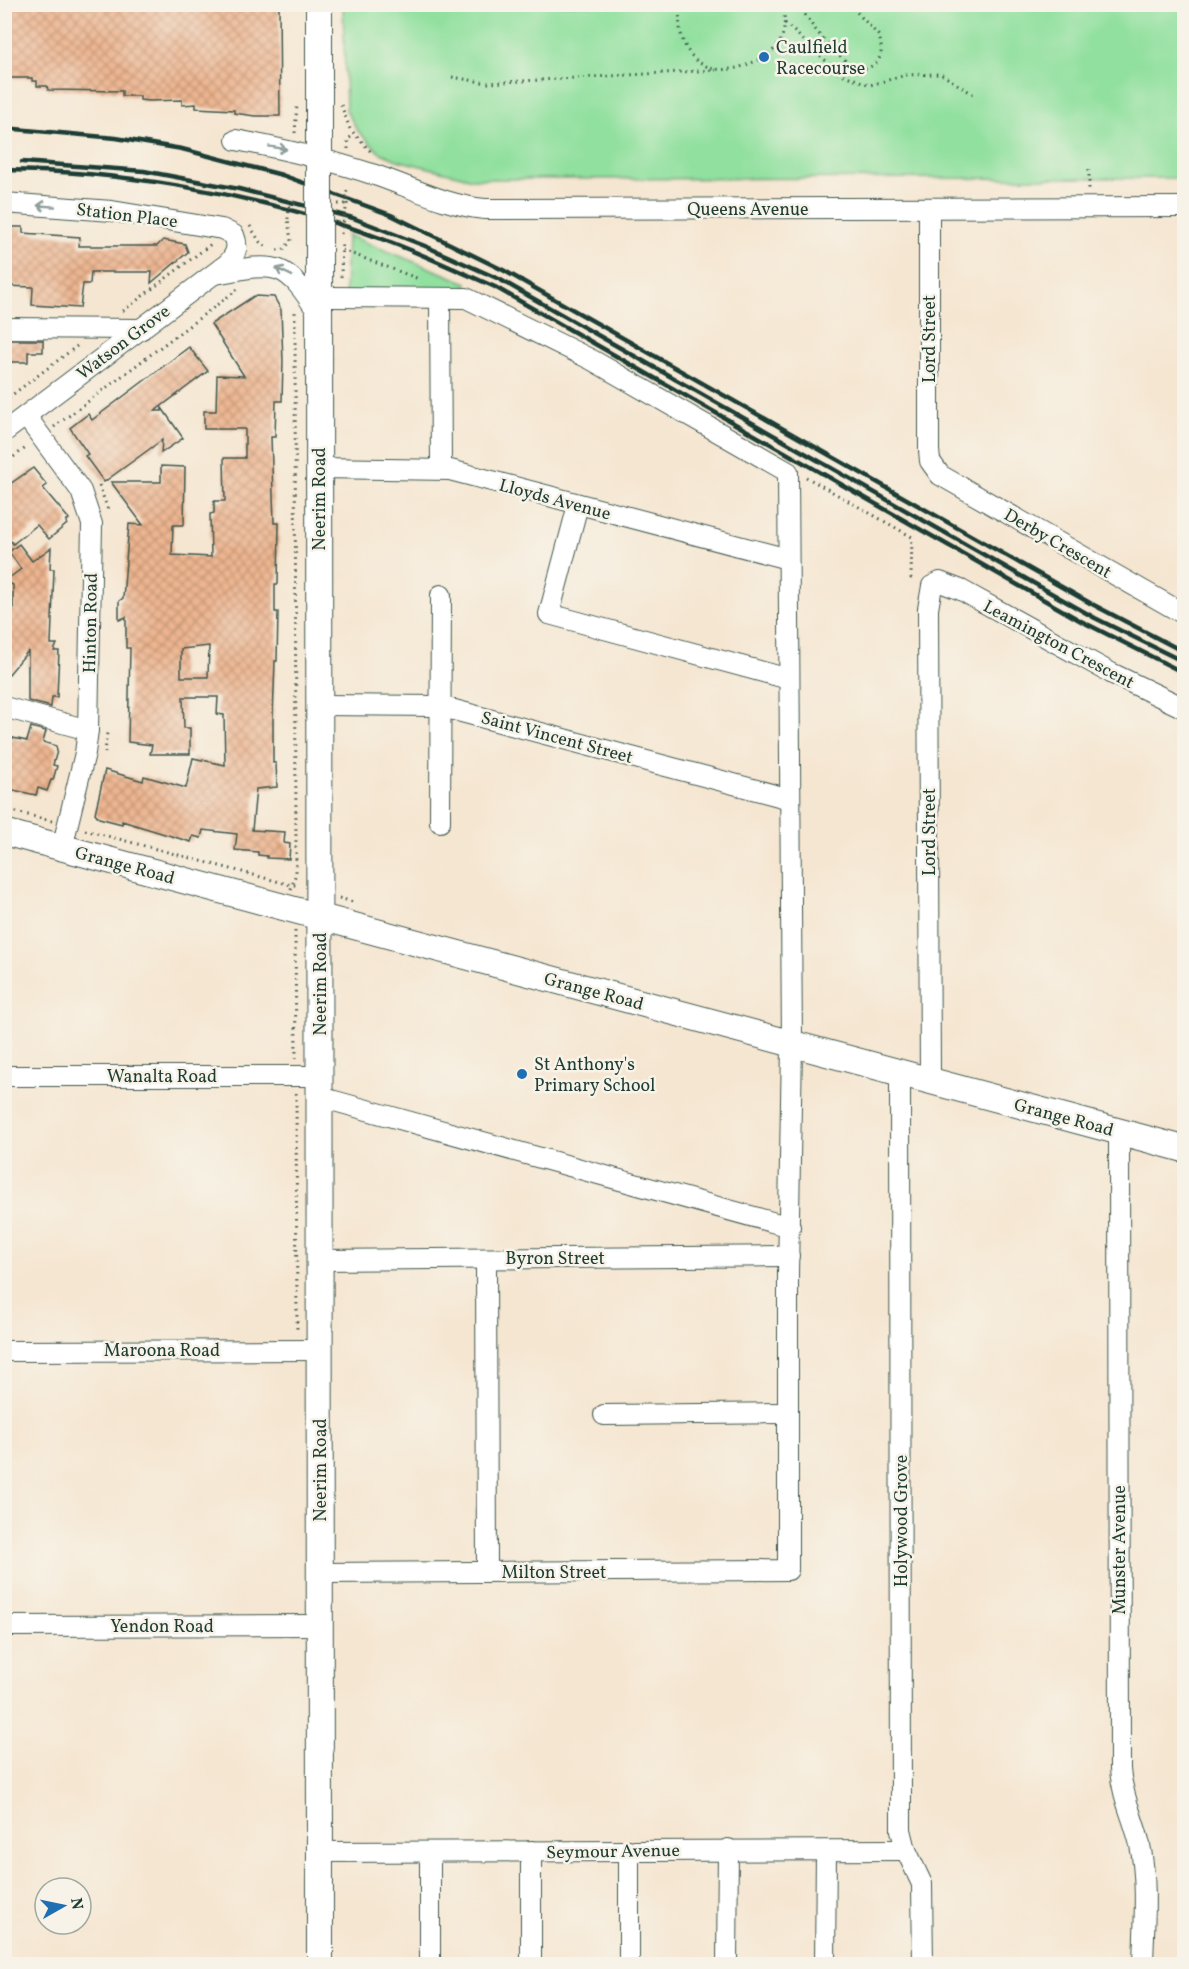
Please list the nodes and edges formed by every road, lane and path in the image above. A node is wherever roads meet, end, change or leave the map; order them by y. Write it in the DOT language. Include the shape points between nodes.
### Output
graph roads {
  1 [pos="319,4"];
  2 [pos="681,4"];
  3 [pos="783,4"];
  4 [pos="799,4"];
  5 [pos="849,4"];
  6 [pos="785,23"];
  7 [pos="716,70"];
  8 [pos="452,77"];
  9 [pos="974,94"];
  10 [pos="340,100"];
  11 [pos="295,110"];
  12 [pos="294,137"];
  13 [pos="340,138"];
  14 [pos="348,139"];
  15 [pos="236,140"];
  16 [pos="348,149"];
  17 [pos="1089,169"];
  18 [pos="319,170"];
  19 [pos="1089,179"];
  20 [pos="347,190"];
  21 [pos="339,197"];
  22 [pos="347,197"];
  23 [pos="300,202"];
  24 [pos="4,203"];
  25 [pos="1185,207"];
  26 [pos="928,208"];
  27 [pos="288,219"];
  28 [pos="330,232"];
  29 [pos="237,248"];
  30 [pos="343,273"];
  31 [pos="214,274"];
  32 [pos="425,282"];
  33 [pos="247,283"];
  34 [pos="440,298"];
  35 [pos="294,306"];
  36 [pos="325,307"];
  37 [pos="4,328"];
  38 [pos="141,328"];
  39 [pos="26,416"];
  40 [pos="4,432"];
  41 [pos="42,436"];
  42 [pos="4,464"];
  43 [pos="319,468"];
  44 [pos="441,468"];
  45 [pos="933,468"];
  46 [pos="788,472"];
  47 [pos="578,505"];
  48 [pos="788,559"];
  49 [pos="934,583"];
  50 [pos="441,595"];
  51 [pos="1185,614"];
  52 [pos="789,679"];
  53 [pos="320,705"];
  54 [pos="439,706"];
  55 [pos="4,707"];
  56 [pos="1185,708"];
  57 [pos="88,730"];
  58 [pos="790,799"];
  59 [pos="53,810"];
  60 [pos="50,821"];
  61 [pos="440,822"];
  62 [pos="4,832"];
  63 [pos="62,848"];
  64 [pos="293,910"];
  65 [pos="320,917"];
  66 [pos="792,1045"];
  67 [pos="900,1073"];
  68 [pos="4,1076"];
  69 [pos="930,1081"];
  70 [pos="312,1083"];
  71 [pos="1119,1132"];
  72 [pos="1185,1149"];
  73 [pos="790,1227"];
  74 [pos="789,1256"];
  75 [pos="486,1258"];
  76 [pos="320,1260"];
  77 [pos="308,1350"];
  78 [pos="4,1351"];
  79 [pos="787,1413"];
  80 [pos="604,1415"];
  81 [pos="487,1572"];
  82 [pos="320,1573"];
  83 [pos="320,1625"];
  84 [pos="4,1626"];
  85 [pos="728,1849"];
  86 [pos="906,1850"];
  87 [pos="531,1851"];
  88 [pos="629,1851"];
  89 [pos="826,1851"];
  90 [pos="320,1852"];
  91 [pos="430,1852"];
  92 [pos="321,1965"];
  93 [pos="430,1965"];
  94 [pos="531,1965"];
  95 [pos="629,1965"];
  96 [pos="728,1965"];
  97 [pos="825,1965"];
  98 [pos="923,1965"];
  99 [pos="1143,1965"];
  1 -- 18 [label="main road, Neerim Road"];
  2 -- 7 [label="path" via="678,22 682,42 695,61"];
  3 -- 6 [label="path"];
  4 -- 5 [label="path" via="804,15 849,64 859,70 868,68 877,64 883,52 879,36"];
  6 -- 7 [label="path" via="778,45 760,60 738,69"];
  6 -- 9 [label="path" via="839,72 870,86 906,75 941,75"];
  7 -- 8 [label="path" via="487,83"];
  10 -- 14 [label="path" via="354,135"];
  11 -- 12 [label="path"];
  13 -- 14 [label="path"];
  14 -- 16 [label="path"];
  15 -- 18 [label="street, Queens Avenue, one-way"];
  17 -- 19 [label="path"];
  18 -- 26 [label="street, Queens Avenue" via="375,175 444,202 485,209"];
  18 -- 28 [label="main road, Neerim Road, bridge"];
  20 -- 22 [label="path, bridge"];
  21 -- 22 [label="path, bridge"];
  22 -- 28 [label="path, bridge"];
  23 -- 27 [label="path, bridge" via="290,207"];
  29 -- 24 [label="street, Station Place, one-way" via="234,236 222,229 112,211"];
  25 -- 26 [label="street, Queens Avenue"];
  26 -- 45 [label="street, Lord Street" via="929,450"];
  28 -- 36 [label="main road, Neerim Road"];
  29 -- 31 [label="street, Watson Grove" via="232,259"];
  30 -- 32 [label="path" via="342,249"];
  36 -- 31 [label="street, one-way" via="284,271 263,266"];
  31 -- 38 [label="street, Watson Grove"];
  33 -- 41 [label="path"];
  34 -- 36 [label="street"];
  34 -- 44 [label="street"];
  34 -- 46 [label="street" via="466,298 592,360"];
  35 -- 64 [label="path"];
  36 -- 43 [label="main road, Neerim Road"];
  37 -- 38 [label="street"];
  38 -- 39 [label="street, Watson Grove"];
  39 -- 40 [label="street, Watson Grove"];
  39 -- 41 [label="street, Hinton Road"];
  41 -- 42 [label="path"];
  41 -- 57 [label="street, Hinton Road" via="81,491 92,524"];
  43 -- 44 [label="street, Lloyds Avenue"];
  43 -- 53 [label="main road, Neerim Road"];
  44 -- 47 [label="street, Lloyds Avenue"];
  45 -- 51 [label="street, Derby Crescent"];
  46 -- 48 [label="street"];
  46 -- 49 [label="path" via="795,471 912,537 911,578"];
  47 -- 48 [label="street, Lloyds Avenue"];
  47 -- 52 [label="street" via="549,614"];
  48 -- 52 [label="street"];
  49 -- 56 [label="street, Leamington Crescent" via="961,590 1111,673"];
  49 -- 69 [label="street, Lord Street" via="928,609"];
  50 -- 54 [label="street"];
  52 -- 58 [label="street"];
  53 -- 54 [label="street, Saint Vincent Street"];
  53 -- 65 [label="main road, Neerim Road"];
  54 -- 58 [label="street, Saint Vincent Street"];
  54 -- 61 [label="street"];
  55 -- 57 [label="street"];
  57 -- 63 [label="street, Hinton Road"];
  58 -- 66 [label="street"];
  59 -- 60 [label="path"];
  62 -- 63 [label="main road, Grange Road"];
  63 -- 64 [label="main road, Grange Road"];
  64 -- 65 [label="main road, Grange Road"];
  64 -- 70 [label="path"];
  65 -- 66 [label="main road, Grange Road"];
  65 -- 70 [label="main road, Neerim Road"];
  66 -- 67 [label="main road, Grange Road"];
  66 -- 73 [label="street"];
  67 -- 69 [label="main road, Grange Road"];
  67 -- 86 [label="street, Holywood Grove" via="901,1830"];
  68 -- 70 [label="street, Wanalta Road"];
  69 -- 71 [label="main road, Grange Road"];
  70 -- 73 [label="street, Wanalta Road"];
  70 -- 76 [label="main road, Neerim Road"];
  70 -- 77 [label="path"];
  71 -- 72 [label="main road, Grange Road"];
  71 -- 99 [label="street, Munster Avenue" via="1120,1769 1124,1800 1142,1862"];
  73 -- 74 [label="street"];
  74 -- 75 [label="street, Byron Street"];
  74 -- 79 [label="street"];
  75 -- 76 [label="street, Byron Street"];
  75 -- 81 [label="street"];
  76 -- 77 [label="main road, Neerim Road"];
  77 -- 78 [label="street, Maroona Road"];
  77 -- 82 [label="main road, Neerim Road"];
  79 -- 80 [label="street"];
  79 -- 81 [label="street, Milton Street" via="788,1570"];
  81 -- 82 [label="street, Milton Street"];
  82 -- 83 [label="main road, Neerim Road"];
  83 -- 84 [label="street, Yendon Road"];
  83 -- 90 [label="main road, Neerim Road"];
  85 -- 88 [label="street, Seymour Avenue"];
  85 -- 89 [label="street, Seymour Avenue"];
  85 -- 96 [label="street"];
  86 -- 89 [label="street, Seymour Avenue"];
  86 -- 98 [label="street, Holywood Grove" via="922,1884"];
  87 -- 88 [label="street, Seymour Avenue"];
  87 -- 91 [label="street, Seymour Avenue"];
  87 -- 94 [label="street"];
  88 -- 95 [label="street"];
  89 -- 97 [label="street"];
  90 -- 91 [label="street, Seymour Avenue"];
  90 -- 92 [label="main road, Neerim Road"];
  91 -- 93 [label="street"];
}
